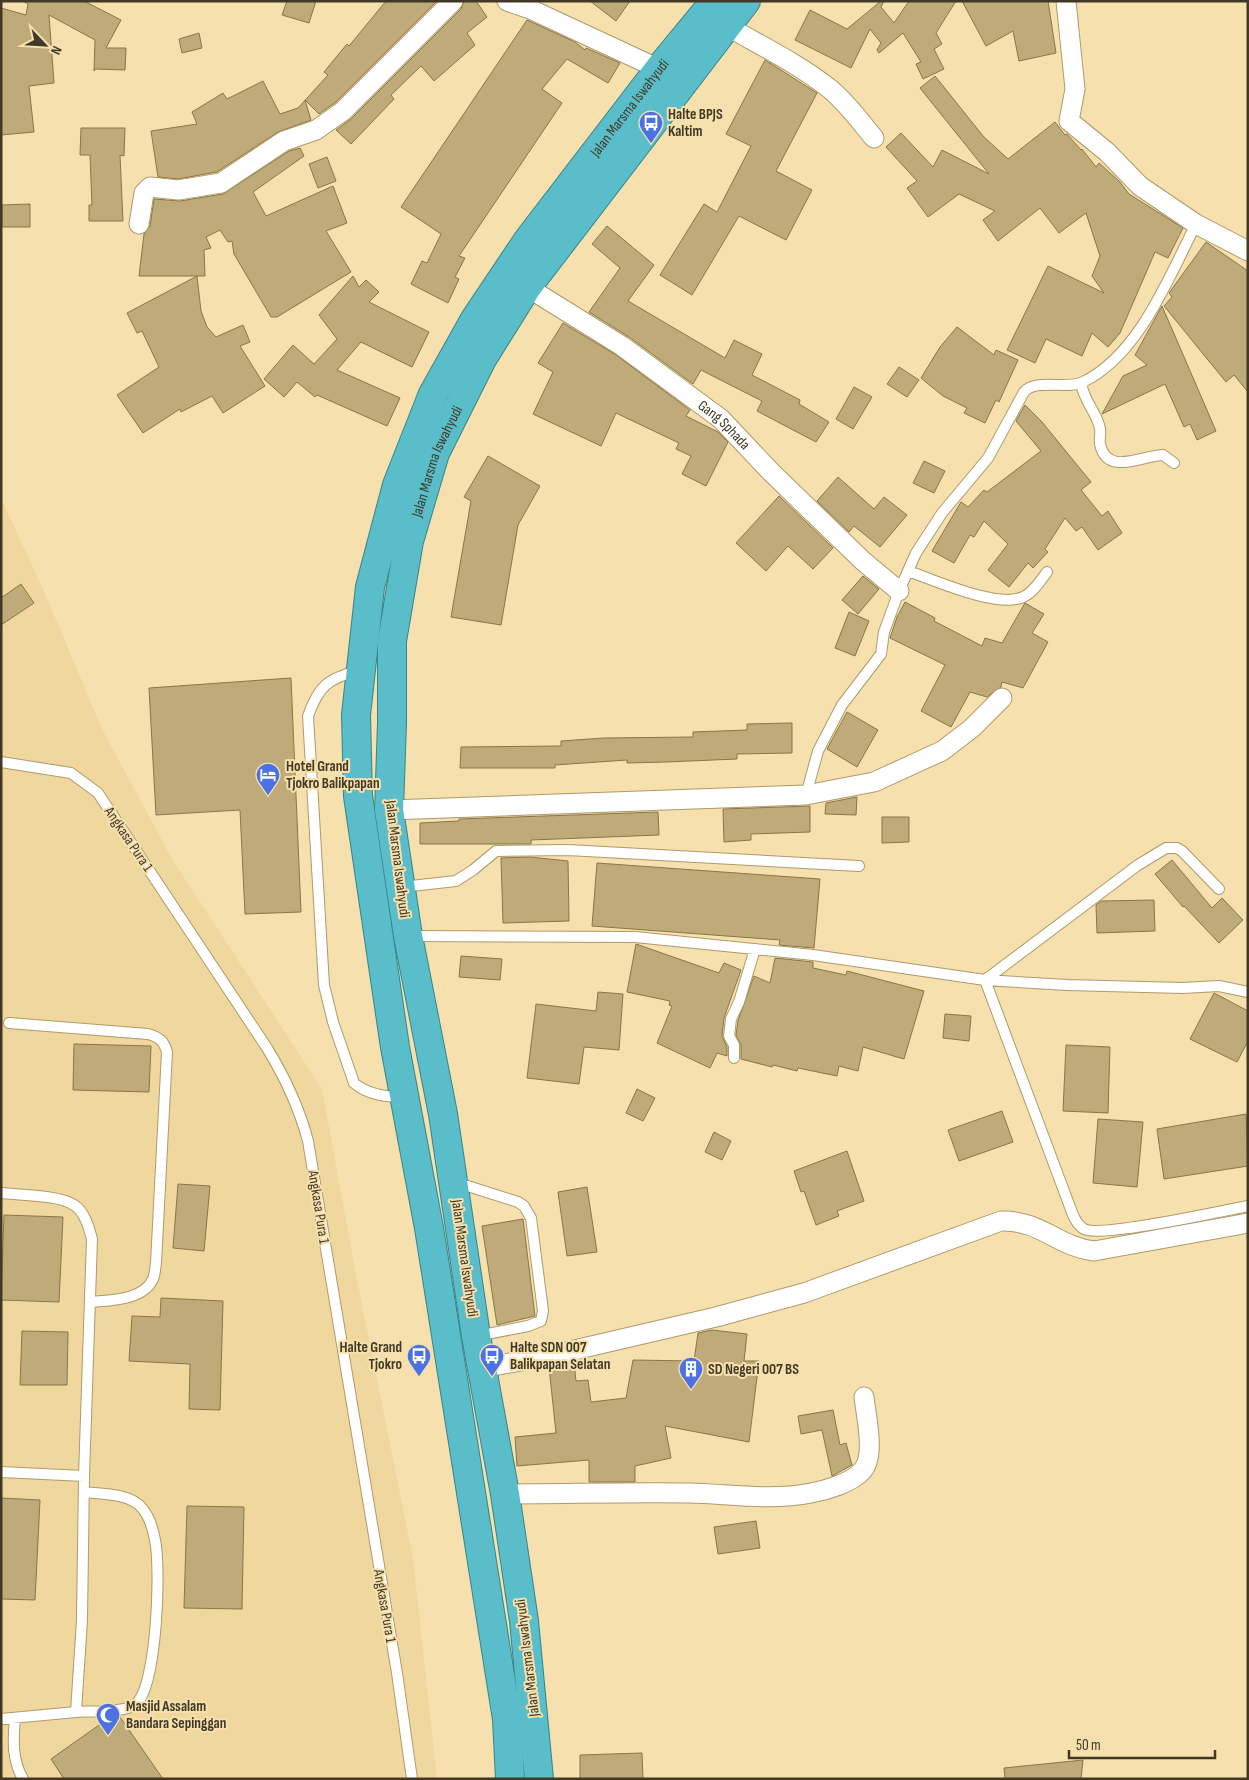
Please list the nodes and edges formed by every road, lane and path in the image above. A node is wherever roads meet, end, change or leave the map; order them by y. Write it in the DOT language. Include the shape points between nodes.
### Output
graph roads {
  1 [pos="453,1"];
  2 [pos="507,1"];
  3 [pos="715,1"];
  4 [pos="746,1"];
  5 [pos="1066,1"];
  6 [pos="727,26"];
  7 [pos="659,69"];
  8 [pos="874,138"];
  9 [pos="139,224"];
  10 [pos="1196,224"];
  11 [pos="1248,251"];
  12 [pos="527,287"];
  13 [pos="1081,383"];
  14 [pos="1174,463"];
  15 [pos="908,571"];
  16 [pos="1047,572"];
  17 [pos="899,591"];
  18 [pos="361,670"];
  19 [pos="1002,698"];
  20 [pos="1,762"];
  21 [pos="806,795"];
  22 [pos="389,810"];
  23 [pos="859,866"];
  24 [pos="402,886"];
  25 [pos="1219,889"];
  26 [pos="408,936"];
  27 [pos="755,949"];
  28 [pos="985,980"];
  29 [pos="1248,992"];
  30 [pos="9,1023"];
  31 [pos="734,1058"];
  32 [pos="404,1097"];
  33 [pos="454,1182"];
  34 [pos="1,1193"];
  35 [pos="1248,1206"];
  36 [pos="1248,1223"];
  37 [pos="90,1302"];
  38 [pos="476,1336"];
  39 [pos="482,1368"];
  40 [pos="864,1397"];
  41 [pos="1,1472"];
  42 [pos="84,1476"];
  43 [pos="84,1492"];
  44 [pos="504,1494"];
  45 [pos="76,1712"];
  46 [pos="16,1718"];
  47 [pos="1,1719"];
  48 [pos="23,1779"];
  49 [pos="412,1779"];
  50 [pos="510,1779"];
  51 [pos="539,1779"];
  1 -- 9 [label="street" via="343,111 316,130 284,141 221,183 178,190 150,187 144,193"];
  2 -- 7 [label="street"];
  3 -- 7 [label="highway, Jalan Marsma Iswahyudi"];
  4 -- 6 [label="highway, Jalan Marsma Iswahyudi"];
  5 -- 10 [label="street" via="1075,89 1069,120 1107,152 1134,181"];
  6 -- 8 [label="street" via="830,89"];
  6 -- 12 [label="highway, Jalan Marsma Iswahyudi"];
  7 -- 18 [label="highway, Jalan Marsma Iswahyudi" via="528,240 475,319 432,394 397,485 370,587"];
  10 -- 11 [label="street"];
  10 -- 13 [label="lane" via="1144,322 1116,356"];
  12 -- 17 [label="street, Gang Sphada" via="622,346 721,419 771,472"];
  12 -- 22 [label="highway, Jalan Marsma Iswahyudi" via="482,359 435,453 409,541 392,641"];
  13 -- 14 [label="lane" via="1100,429 1100,446 1107,457 1120,463 1163,455"];
  13 -- 15 [label="lane" via="1028,387 988,458 942,513"];
  15 -- 16 [label="lane" via="978,596 1017,599 1027,595"];
  15 -- 17 [label="lane"];
  17 -- 21 [label="lane" via="884,632 879,659 842,705 818,751"];
  18 -- 32 [label="highway, Jalan Marsma Iswahyudi" via="356,715 358,796"];
  18 -- 32 [label="lane" via="335,677 315,696 308,716 324,985 354,1083 382,1097"];
  19 -- 21 [label="street" via="972,728 942,751 874,782"];
  20 -- 49 [label="lane, Angkasa Pura 1" via="71,773 98,793 267,1048 288,1082 299,1108 308,1141"];
  21 -- 22 [label="street"];
  22 -- 24 [label="highway, Jalan Marsma Iswahyudi"];
  23 -- 24 [label="lane" via="520,850 491,853 456,880"];
  24 -- 26 [label="highway, Jalan Marsma Iswahyudi"];
  25 -- 28 [label="lane" via="1182,851 1166,848 1138,865"];
  26 -- 27 [label="lane" via="619,936"];
  26 -- 33 [label="highway, Jalan Marsma Iswahyudi"];
  27 -- 28 [label="lane"];
  27 -- 31 [label="lane" via="731,1019 729,1036 734,1045"];
  28 -- 29 [label="lane" via="1076,986 1219,986"];
  28 -- 35 [label="lane" via="1079,1225 1086,1230 1110,1230"];
  30 -- 37 [label="lane" via="148,1034 158,1036 165,1044 153,1279 147,1288 130,1297"];
  32 -- 50 [label="highway, Jalan Marsma Iswahyudi" via="429,1228 508,1719"];
  33 -- 38 [label="highway, Jalan Marsma Iswahyudi"];
  33 -- 38 [label="lane" via="518,1202 531,1218 544,1311 541,1321"];
  34 -- 37 [label="lane" via="60,1200 75,1206 86,1220 92,1239"];
  36 -- 39 [label="street" via="1094,1251 1072,1246 1030,1224 1016,1220 1001,1221 804,1293 716,1317"];
  37 -- 42 [label="lane"];
  38 -- 39 [label="highway, Jalan Marsma Iswahyudi"];
  39 -- 44 [label="highway, Jalan Marsma Iswahyudi"];
  40 -- 44 [label="street" via="870,1450 864,1470 855,1478 811,1493 778,1496"];
  41 -- 42 [label="lane"];
  42 -- 43 [label="lane"];
  43 -- 45 [label="lane" via="82,1620"];
  43 -- 45 [label="lane" via="131,1500 141,1507 150,1521 155,1541 157,1596 150,1675 137,1704 129,1709"];
  44 -- 51 [label="highway, Jalan Marsma Iswahyudi" via="524,1621"];
  45 -- 46 [label="lane"];
  46 -- 47 [label="lane"];
  46 -- 48 [label="lane" via="13,1742 16,1767"];
}
